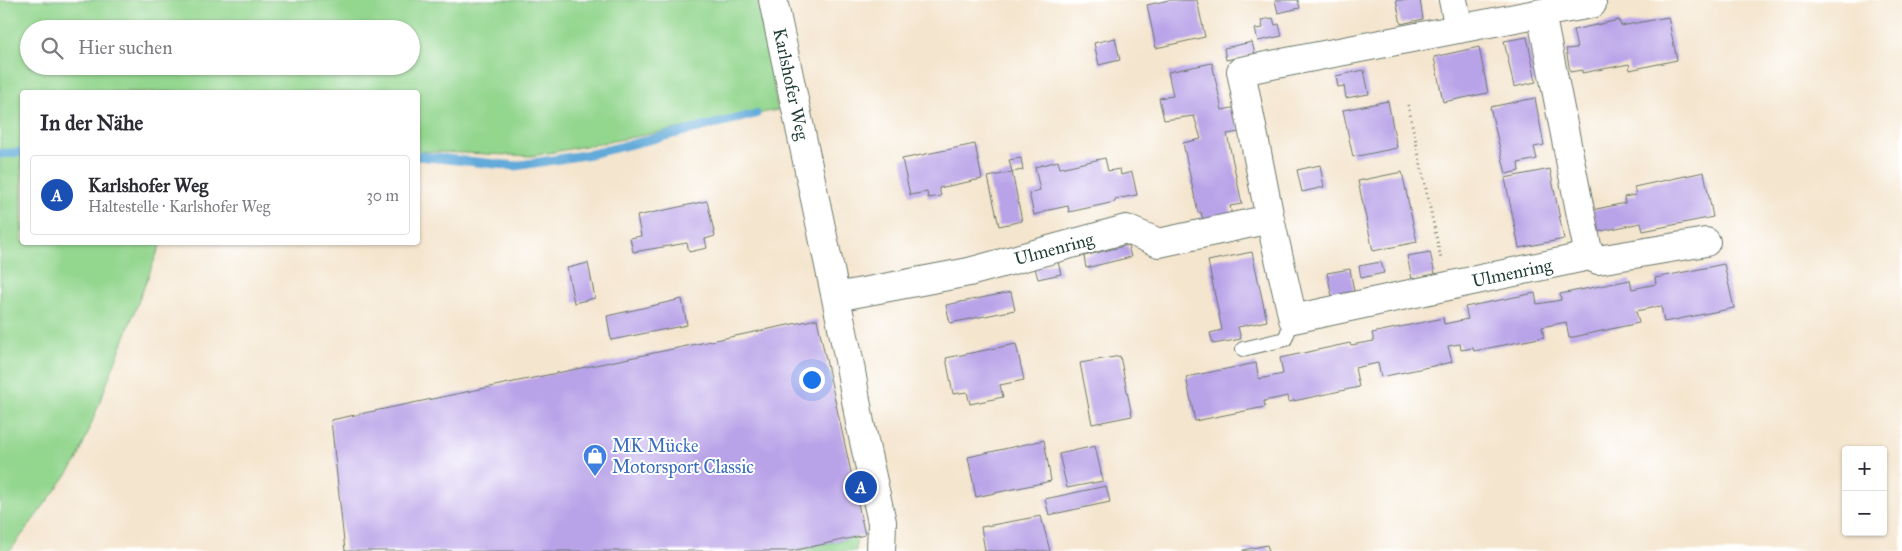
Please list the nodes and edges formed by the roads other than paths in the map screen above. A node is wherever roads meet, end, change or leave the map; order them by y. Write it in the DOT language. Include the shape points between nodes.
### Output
graph roads {
  1 [pos="773,0"];
  2 [pos="1453,0"];
  3 [pos="1598,1"];
  4 [pos="1540,13"];
  5 [pos="1459,29"];
  6 [pos="1270,219"];
  7 [pos="1706,242"];
  8 [pos="1589,256"];
  9 [pos="836,297"];
  10 [pos="1293,319"];
  11 [pos="1244,348"];
  12 [pos="881,551"];
  1 -- 9 [label="street, Karlshofer Weg"];
  2 -- 5 [label="street"];
  3 -- 4 [label="street"];
  4 -- 5 [label="street"];
  4 -- 8 [label="street"];
  5 -- 6 [label="street" via="1241,72"];
  6 -- 9 [label="street, Ulmenring" via="1159,243 1126,229 969,272"];
  6 -- 10 [label="street"];
  7 -- 8 [label="street, Ulmenring" via="1598,260"];
  8 -- 10 [label="street, Ulmenring"];
  9 -- 12 [label="street, Karlshofer Weg" via="882,522"];
  10 -- 11 [label="lane" via="1285,339"];
}
